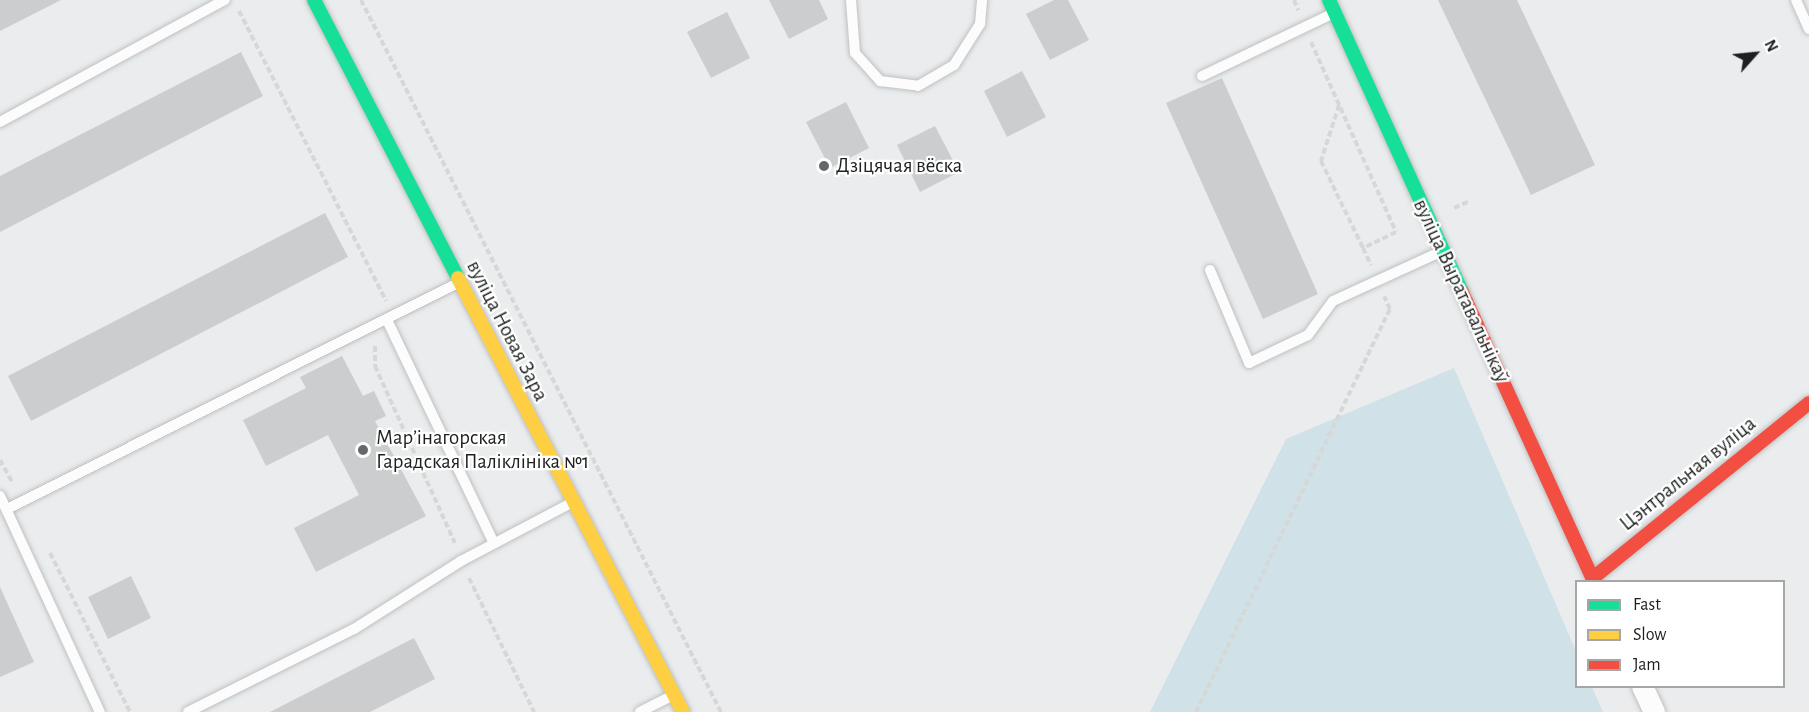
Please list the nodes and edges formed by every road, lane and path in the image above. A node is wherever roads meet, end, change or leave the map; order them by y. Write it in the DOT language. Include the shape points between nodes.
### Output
graph roads {
  1 [pos="225,0"];
  2 [pos="234,0"];
  3 [pos="314,0"];
  4 [pos="361,0"];
  5 [pos="851,0"];
  6 [pos="982,0"];
  7 [pos="1294,0"];
  8 [pos="1796,0"];
  9 [pos="1332,6"];
  10 [pos="1305,29"];
  11 [pos="1809,29"];
  12 [pos="1202,76"];
  13 [pos="1339,105"];
  14 [pos="0,123"];
  15 [pos="1364,248"];
  16 [pos="1443,251"];
  17 [pos="1210,270"];
  18 [pos="1378,282"];
  19 [pos="458,283"];
  20 [pos="387,320"];
  21 [pos="375,328"];
  22 [pos="1809,403"];
  23 [pos="0,460"];
  24 [pos="0,496"];
  25 [pos="22,500"];
  26 [pos="572,503"];
  27 [pos="7,509"];
  28 [pos="44,542"];
  29 [pos="494,543"];
  30 [pos="461,561"];
  31 [pos="1594,580"];
  32 [pos="1642,688"];
  33 [pos="674,695"];
  34 [pos="100,712"];
  35 [pos="130,712"];
  36 [pos="188,712"];
  37 [pos="534,712"];
  38 [pos="640,712"];
  39 [pos="682,712"];
  40 [pos="721,712"];
  41 [pos="1196,712"];
  42 [pos="1654,712"];
  1 -- 14 [label="lane"];
  2 -- 21 [label="path" via="388,306"];
  3 -- 19 [label="street, вуліца Новая Зара"];
  4 -- 40 [label="path"];
  5 -- 6 [label="lane" via="855,53 880,81 918,86 954,65 980,24"];
  7 -- 10 [label="path"];
  8 -- 11 [label="lane"];
  9 -- 10 [label="lane"];
  9 -- 16 [label="street, вуліца Выратавальнікаў"];
  10 -- 12 [label="lane"];
  10 -- 13 [label="path"];
  13 -- 15 [label="path" via="1322,161"];
  13 -- 15 [label="path" via="1396,232"];
  15 -- 18 [label="path"];
  16 -- 18 [label="lane"];
  16 -- 31 [label="street, вуліца Выратавальнікаў"];
  17 -- 18 [label="lane" via="1250,363 1308,335 1333,301"];
  18 -- 41 [label="path" via="1390,309"];
  19 -- 20 [label="lane"];
  19 -- 26 [label="street, вуліца Новая Зара"];
  20 -- 21 [label="lane"];
  20 -- 29 [label="lane"];
  21 -- 25 [label="lane"];
  21 -- 30 [label="path" via="375,366 447,517"];
  22 -- 31 [label="street, Цэнтральная вуліца"];
  23 -- 25 [label="path"];
  24 -- 27 [label="lane"];
  25 -- 27 [label="lane"];
  26 -- 29 [label="lane"];
  26 -- 33 [label="street, вуліца Новая Зара"];
  27 -- 34 [label="lane"];
  28 -- 35 [label="path"];
  29 -- 30 [label="lane"];
  30 -- 36 [label="lane" via="371,620"];
  30 -- 37 [label="path"];
  32 -- 42 [label="street"];
  33 -- 38 [label="lane"];
  33 -- 39 [label="street, вуліца Новая Зара"];
}
